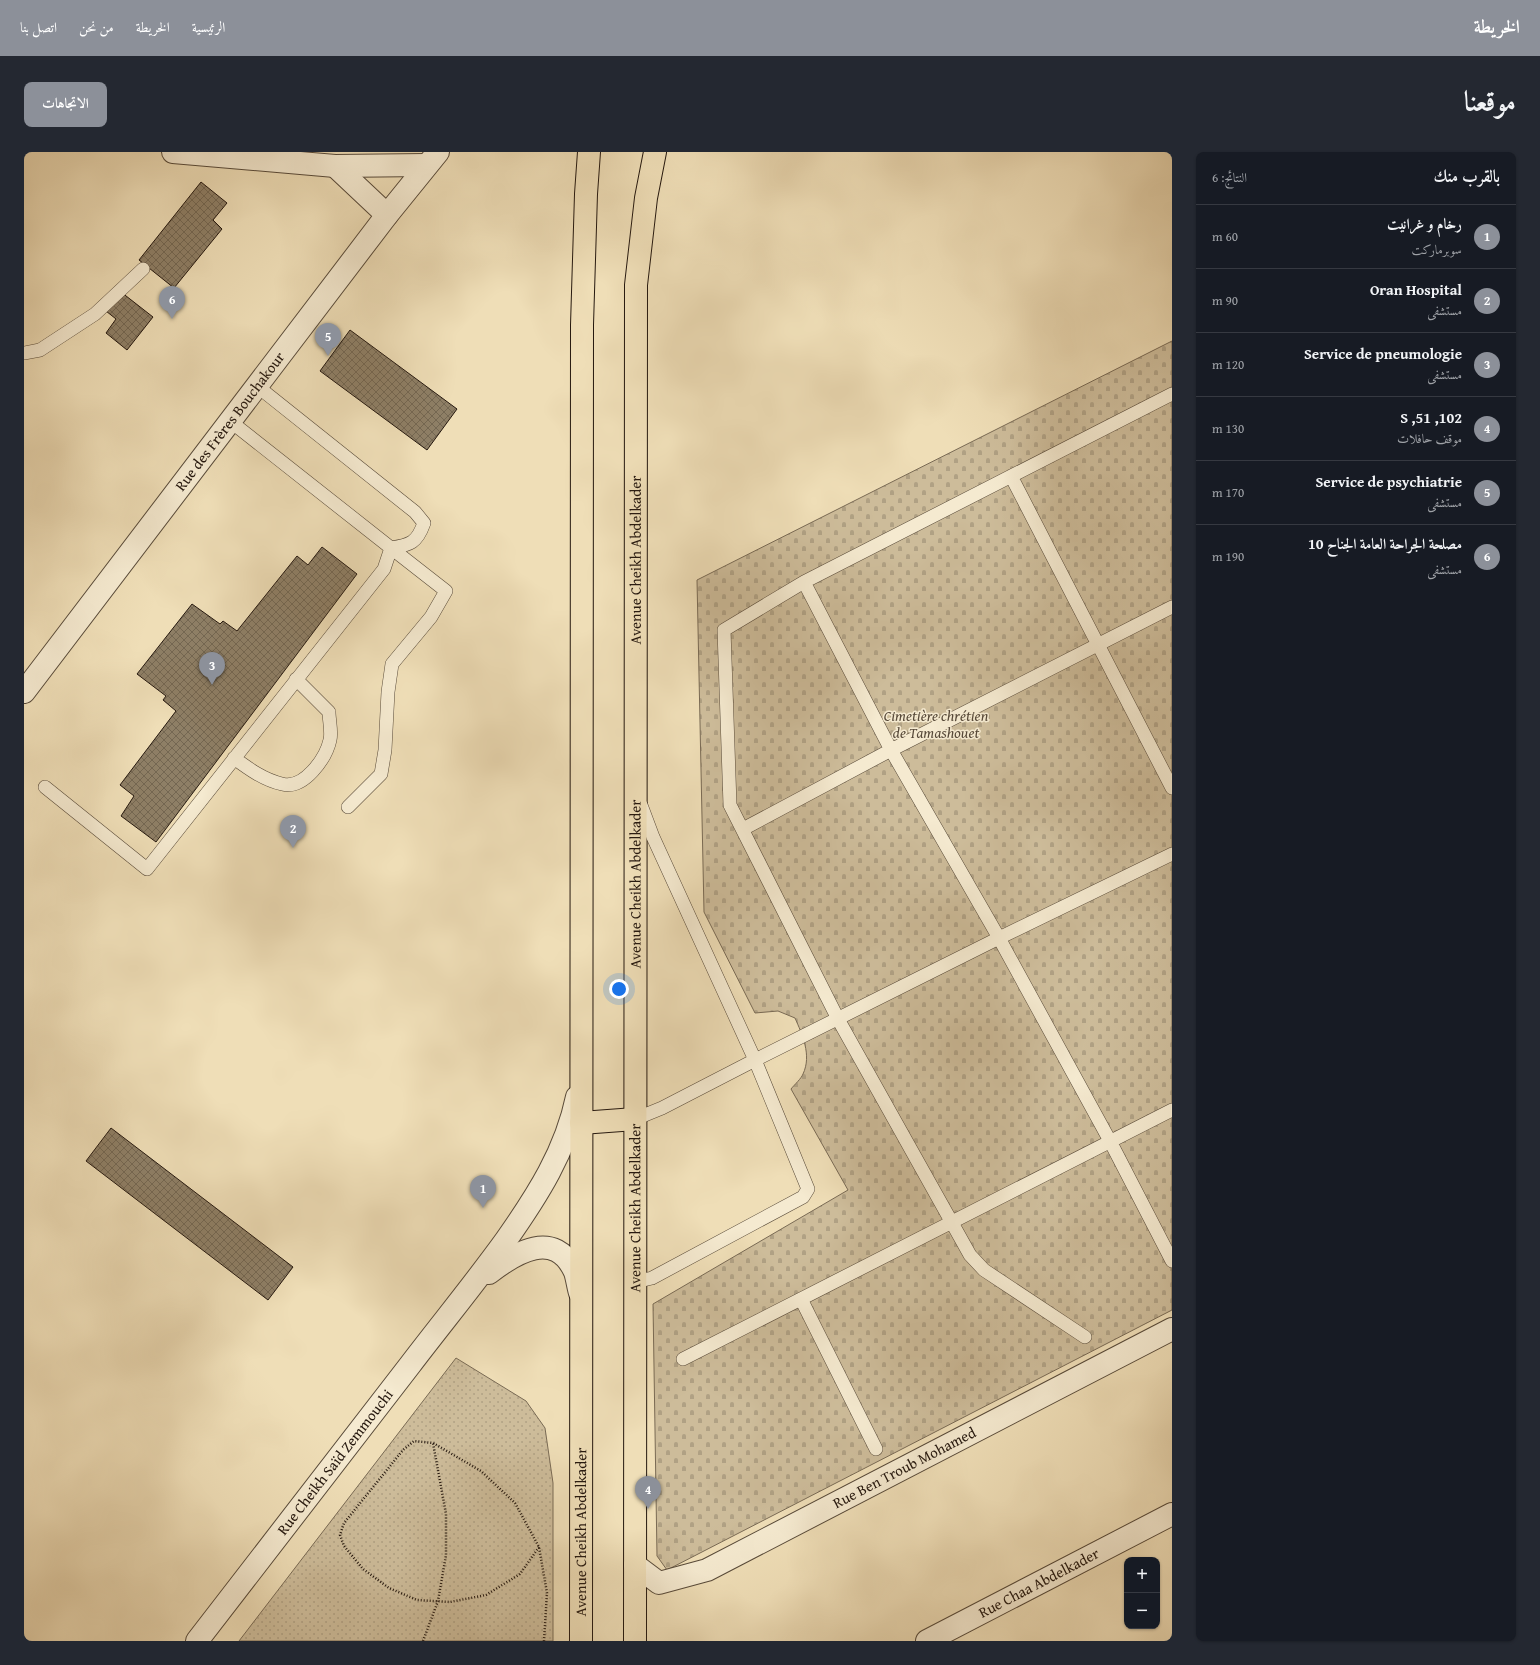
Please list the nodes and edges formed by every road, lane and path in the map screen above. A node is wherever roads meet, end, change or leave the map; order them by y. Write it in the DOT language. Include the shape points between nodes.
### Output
graph roads {
  1 [pos="173,152"];
  2 [pos="589,152"];
  3 [pos="655,152"];
  4 [pos="432,159"];
  5 [pos="334,166"];
  6 [pos="387,215"];
  7 [pos="143,269"];
  8 [pos="24,353"];
  9 [pos="257,386"];
  10 [pos="1172,394"];
  11 [pos="230,421"];
  12 [pos="1011,476"];
  13 [pos="391,548"];
  14 [pos="804,582"];
  15 [pos="1172,607"];
  16 [pos="1098,644"];
  17 [pos="296,679"];
  18 [pos="24,692"];
  19 [pos="891,750"];
  20 [pos="234,758"];
  21 [pos="636,779"];
  22 [pos="45,787"];
  23 [pos="1172,788"];
  24 [pos="348,807"];
  25 [pos="743,829"];
  26 [pos="1172,854"];
  27 [pos="999,938"];
  28 [pos="838,1020"];
  29 [pos="755,1060"];
  30 [pos="581,1077"];
  31 [pos="1172,1110"];
  32 [pos="635,1119"];
  33 [pos="581,1123"];
  34 [pos="1110,1141"];
  35 [pos="950,1223"];
  36 [pos="1172,1261"];
  37 [pos="635,1282"];
  38 [pos="475,1284"];
  39 [pos="582,1299"];
  40 [pos="801,1299"];
  41 [pos="1172,1329"];
  42 [pos="1085,1337"];
  43 [pos="683,1359"];
  44 [pos="433,1443"];
  45 [pos="876,1449"];
  46 [pos="1172,1514"];
  47 [pos="539,1547"];
  48 [pos="635,1565"];
  49 [pos="438,1601"];
  50 [pos="935,1639"];
  51 [pos="197,1641"];
  52 [pos="422,1641"];
  53 [pos="544,1641"];
  54 [pos="581,1641"];
  55 [pos="634,1641"];
  1 -- 5 [label="street"];
  2 -- 30 [label="main road, Avenue Cheikh Abdelkader" via="582,325"];
  3 -- 21 [label="main road, Avenue Cheikh Abdelkader" via="646,198 636,285"];
  4 -- 5 [label="street"];
  4 -- 6 [label="street, Rue des Frères Bouchakour"];
  5 -- 6 [label="street"];
  6 -- 9 [label="street, Rue des Frères Bouchakour"];
  7 -- 8 [label="lane" via="95,314 40,350"];
  9 -- 11 [label="street, Rue des Frères Bouchakour"];
  9 -- 13 [label="lane" via="415,512 424,523 420,533 408,546"];
  10 -- 12 [label="lane"];
  11 -- 13 [label="lane"];
  11 -- 18 [label="street, Rue des Frères Bouchakour"];
  12 -- 14 [label="lane"];
  12 -- 16 [label="lane"];
  13 -- 17 [label="lane" via="384,569"];
  13 -- 24 [label="lane" via="446,591 431,617 392,664 381,774"];
  14 -- 19 [label="lane"];
  14 -- 25 [label="lane" via="724,630 730,805"];
  15 -- 16 [label="lane"];
  16 -- 19 [label="lane"];
  16 -- 23 [label="lane"];
  17 -- 20 [label="lane"];
  17 -- 20 [label="lane" via="329,712 330,739 320,762 302,781 284,785 259,775"];
  19 -- 25 [label="lane"];
  19 -- 27 [label="lane"];
  20 -- 22 [label="lane" via="147,869"];
  21 -- 29 [label="lane" via="643,812 653,837"];
  21 -- 32 [label="main road, Avenue Cheikh Abdelkader"];
  25 -- 28 [label="lane"];
  26 -- 27 [label="lane"];
  27 -- 28 [label="lane"];
  27 -- 34 [label="lane"];
  28 -- 29 [label="lane"];
  28 -- 35 [label="lane"];
  29 -- 32 [label="lane" via="662,1108"];
  29 -- 37 [label="lane" via="808,1189 806,1193 803,1197 652,1278"];
  30 -- 33 [label="main road, Avenue Cheikh Abdelkader"];
  30 -- 38 [label="street" via="572,1120 548,1176"];
  31 -- 34 [label="lane"];
  32 -- 33 [label="main road"];
  32 -- 37 [label="main road, Avenue Cheikh Abdelkader"];
  33 -- 39 [label="main road, Avenue Cheikh Abdelkader"];
  34 -- 35 [label="lane"];
  34 -- 36 [label="lane"];
  35 -- 40 [label="lane"];
  35 -- 42 [label="lane" via="970,1255 984,1270"];
  37 -- 48 [label="main road, Avenue Cheikh Abdelkader"];
  38 -- 39 [label="street" via="522,1251 540,1247 555,1250 566,1258 575,1272"];
  38 -- 51 [label="street, Rue Cheikh Saïd Zemmouchi"];
  39 -- 54 [label="main road, Avenue Cheikh Abdelkader"];
  40 -- 43 [label="lane"];
  40 -- 45 [label="lane"];
  41 -- 48 [label="street, Rue Ben Troub Mohamed" via="707,1570 659,1583"];
  44 -- 47 [label="path" via="481,1471 515,1503"];
  44 -- 49 [label="path" via="446,1514 446,1555"];
  44 -- 49 [label="path" via="414,1441 403,1450 344,1523 340,1535 344,1546 363,1569 389,1588 417,1600"];
  46 -- 50 [label="street, Rue Chaa Abdelkader"];
  47 -- 49 [label="path" via="520,1574 486,1595 450,1602"];
  47 -- 53 [label="path" via="547,1593"];
  48 -- 55 [label="main road, Avenue Cheikh Abdelkader"];
  49 -- 52 [label="path"];
}
